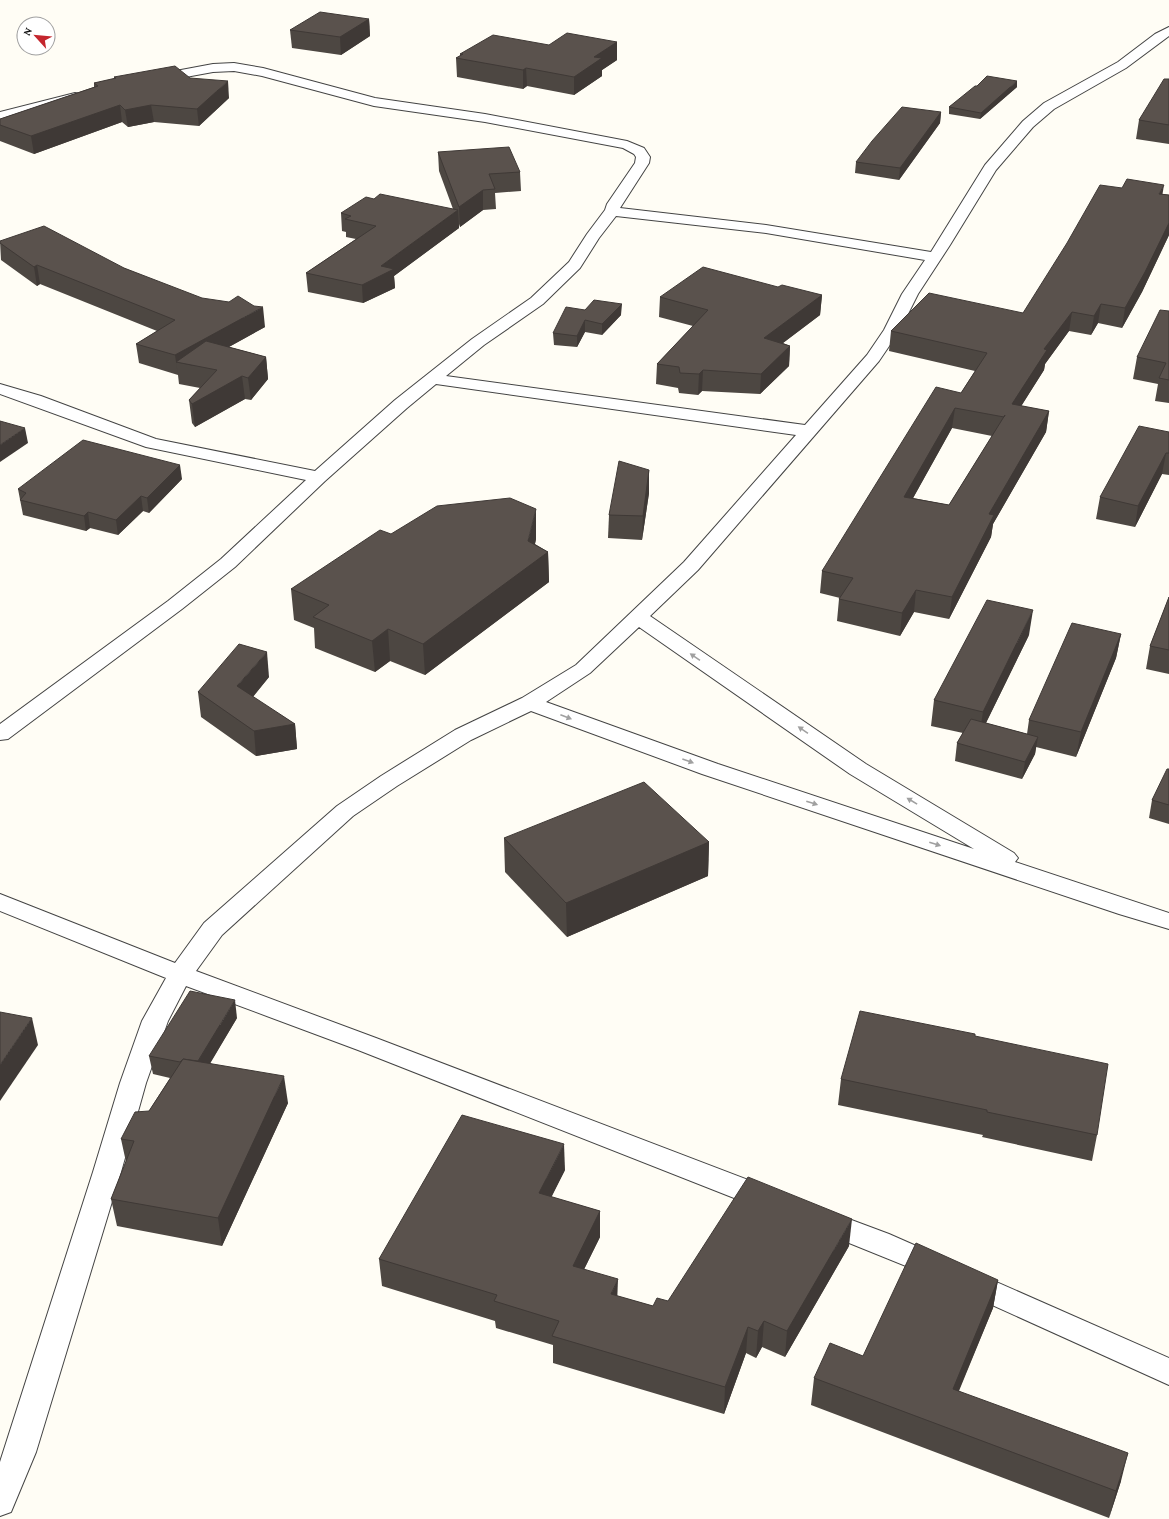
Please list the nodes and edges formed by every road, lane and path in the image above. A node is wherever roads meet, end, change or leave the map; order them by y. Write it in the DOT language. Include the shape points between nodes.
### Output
graph roads {
  1 [pos="1169,31"];
  2 [pos="142,81"];
  3 [pos="89,94"];
  4 [pos="0,116"];
  5 [pos="612,211"];
  6 [pos="935,257"];
  7 [pos="433,379"];
  8 [pos="0,388"];
  9 [pos="808,431"];
  10 [pos="319,477"];
  11 [pos="638,617"];
  12 [pos="530,703"];
  13 [pos="0,734"];
  14 [pos="1041,879"];
  15 [pos="0,902"];
  16 [pos="1169,921"];
  17 [pos="180,974"];
  18 [pos="1169,1372"];
  19 [pos="0,1502"];
  1 -- 6 [label="street" via="1122,65 1049,106 1028,124 990,168"];
  2 -- 5 [label="street" via="173,74 234,67 263,72 374,102 485,118 627,145 639,151 643,156 642,163 614,204"];
  3 -- 4 [label="street"];
  5 -- 6 [label="street" via="766,229"];
  5 -- 7 [label="street" via="575,265 537,301 478,342"];
  6 -- 9 [label="street" via="873,358"];
  7 -- 9 [label="street"];
  7 -- 10 [label="street"];
  8 -- 10 [label="street" via="152,443"];
  9 -- 11 [label="street" via="691,566"];
  10 -- 13 [label="street" via="228,563"];
  11 -- 12 [label="street" via="583,670"];
  14 -- 11 [label="street, one-way" via="858,769"];
  12 -- 14 [label="street, one-way" via="710,769"];
  12 -- 17 [label="street" via="463,735 346,812 213,929"];
  14 -- 16 [label="street"];
  15 -- 17 [label="street"];
  17 -- 18 [label="street" via="879,1242"];
  17 -- 19 [label="street" via="155,1021 133,1083 20,1452"];
}
